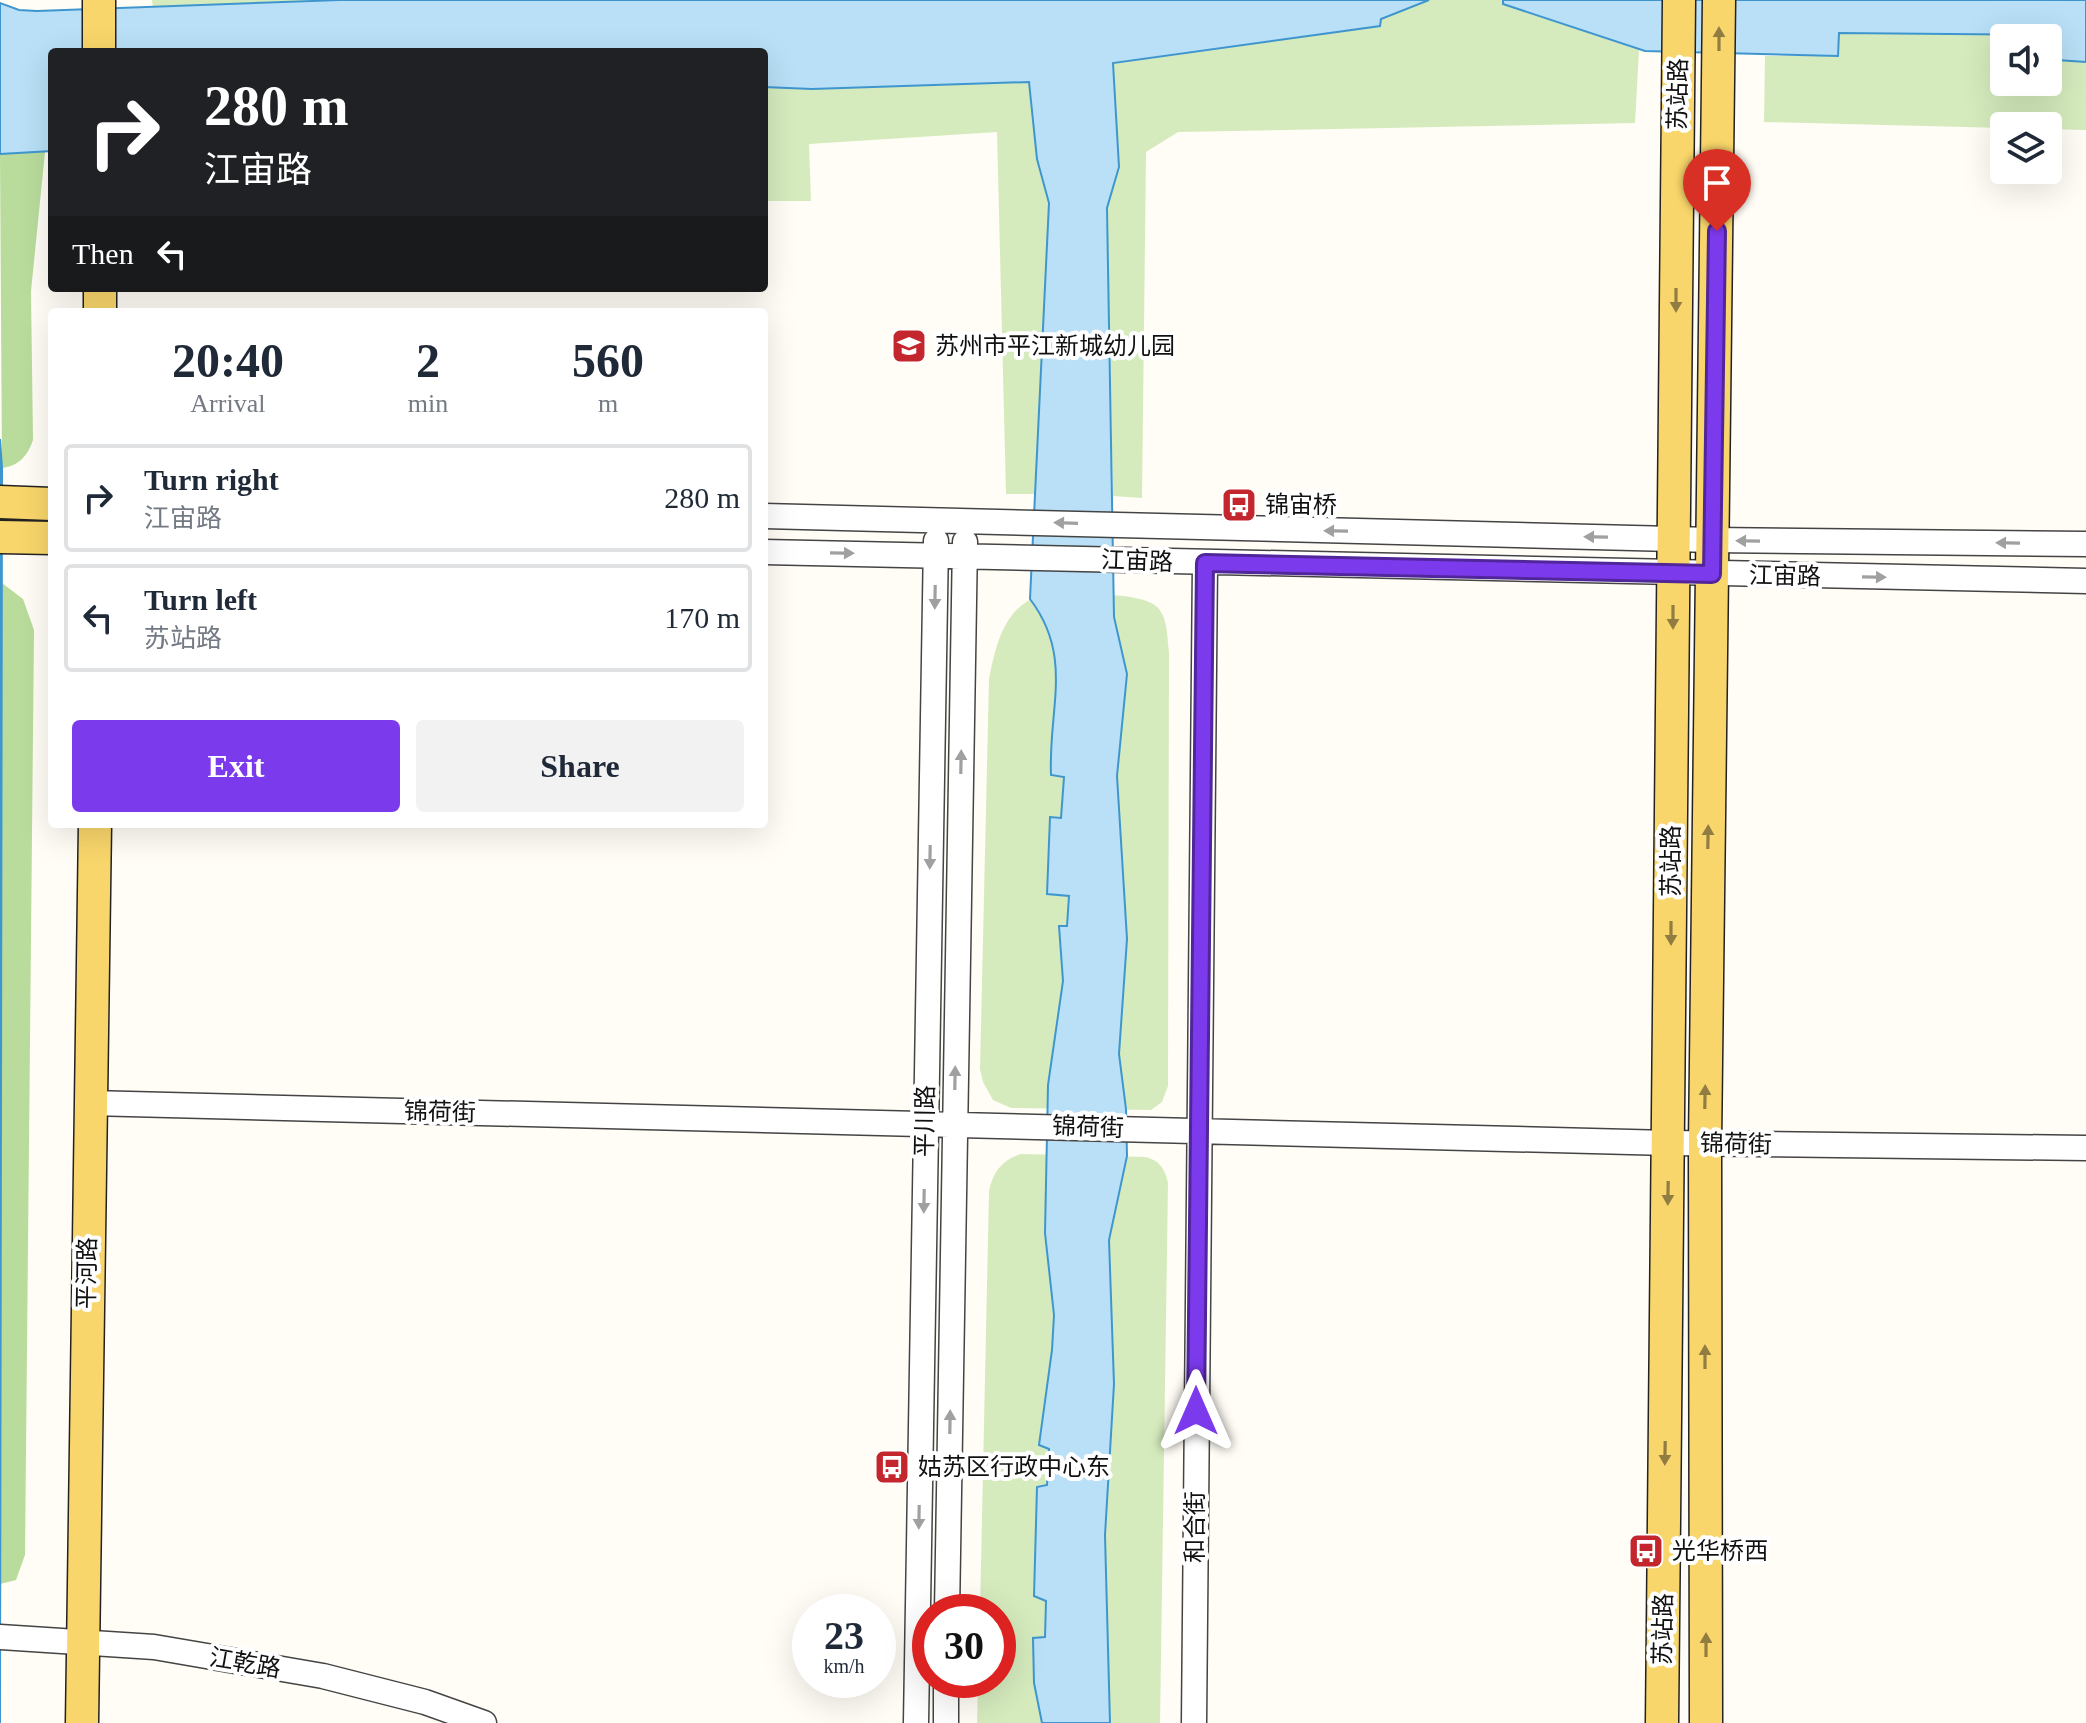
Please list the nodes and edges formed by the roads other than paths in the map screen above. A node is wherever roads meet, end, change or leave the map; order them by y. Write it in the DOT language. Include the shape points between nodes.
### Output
graph roads {
  1 [pos="1679,0"];
  2 [pos="1719,0"];
  3 [pos="99,1"];
  4 [pos="99,48"];
  5 [pos="5,503"];
  6 [pos="48,504"];
  7 [pos="768,516"];
  8 [pos="936,519"];
  9 [pos="965,520"];
  10 [pos="3,537"];
  11 [pos="48,538"];
  12 [pos="1674,539"];
  13 [pos="1712,540"];
  14 [pos="2086,544"];
  15 [pos="768,552"];
  16 [pos="935,555"];
  17 [pos="965,555"];
  18 [pos="1205,563"];
  19 [pos="1673,574"];
  20 [pos="1712,574"];
  21 [pos="2086,581"];
  22 [pos="95,828"];
  23 [pos="90,1103"];
  24 [pos="925,1124"];
  25 [pos="955,1124"];
  26 [pos="1197,1131"];
  27 [pos="1669,1143"];
  28 [pos="1705,1144"];
  29 [pos="2086,1148"];
  30 [pos="947,1594"];
  31 [pos="8,1638"];
  32 [pos="82,1644"];
  33 [pos="946,1698"];
  34 [pos="82,1723"];
  35 [pos="484,1723"];
  36 [pos="916,1723"];
  37 [pos="946,1723"];
  38 [pos="1194,1723"];
  39 [pos="1662,1723"];
  40 [pos="1706,1723"];
  1 -- 12 [label="main road, 苏站路, one-way"];
  13 -- 2 [label="main road, 苏站路, one-way"];
  3 -- 4 [label="main road"];
  5 -- 6 [label="main road"];
  7 -- 8 [label="street, 江宙路"];
  8 -- 9 [label="street, 江宙路"];
  8 -- 16 [label="street, 平川路"];
  12 -- 9 [label="street, 江宙路, one-way"];
  9 -- 17 [label="street, 平川路"];
  10 -- 11 [label="main road"];
  12 -- 13 [label="street, 江宙路"];
  12 -- 19 [label="main road, 苏站路"];
  14 -- 13 [label="street, 江宙路, one-way"];
  13 -- 20 [label="main road, 苏站路"];
  15 -- 16 [label="street, 江宙路, one-way"];
  16 -- 17 [label="street, 江宙路"];
  16 -- 24 [label="street, 平川路, one-way"];
  17 -- 18 [label="street, 江宙路"];
  25 -- 17 [label="street, 平川路, one-way"];
  18 -- 19 [label="street, 江宙路"];
  18 -- 26 [label="street, 和合街"];
  19 -- 20 [label="street, 江宙路"];
  19 -- 27 [label="main road, 苏站路, one-way"];
  20 -- 21 [label="street, 江宙路, one-way"];
  28 -- 20 [label="main road, 苏站路, one-way"];
  22 -- 23 [label="main road, 平河路"];
  23 -- 24 [label="street, 锦荷街"];
  23 -- 32 [label="main road, 平河路"];
  24 -- 25 [label="street, 锦荷街"];
  24 -- 36 [label="street, 平川路, one-way"];
  25 -- 26 [label="street, 锦荷街"];
  30 -- 25 [label="street, 平川路, one-way"];
  26 -- 27 [label="street, 锦荷街"];
  26 -- 38 [label="street, 和合街"];
  27 -- 28 [label="street, 锦荷街"];
  27 -- 39 [label="main road, 苏站路, one-way"];
  28 -- 29 [label="street, 锦荷街"];
  40 -- 28 [label="main road, 苏站路, one-way"];
  31 -- 32 [label="street, 江乾路"];
  32 -- 34 [label="main road, 平河路"];
  32 -- 35 [label="street, 江乾路" via="154,1647 323,1676"];
  33 -- 37 [label="street"];
}
